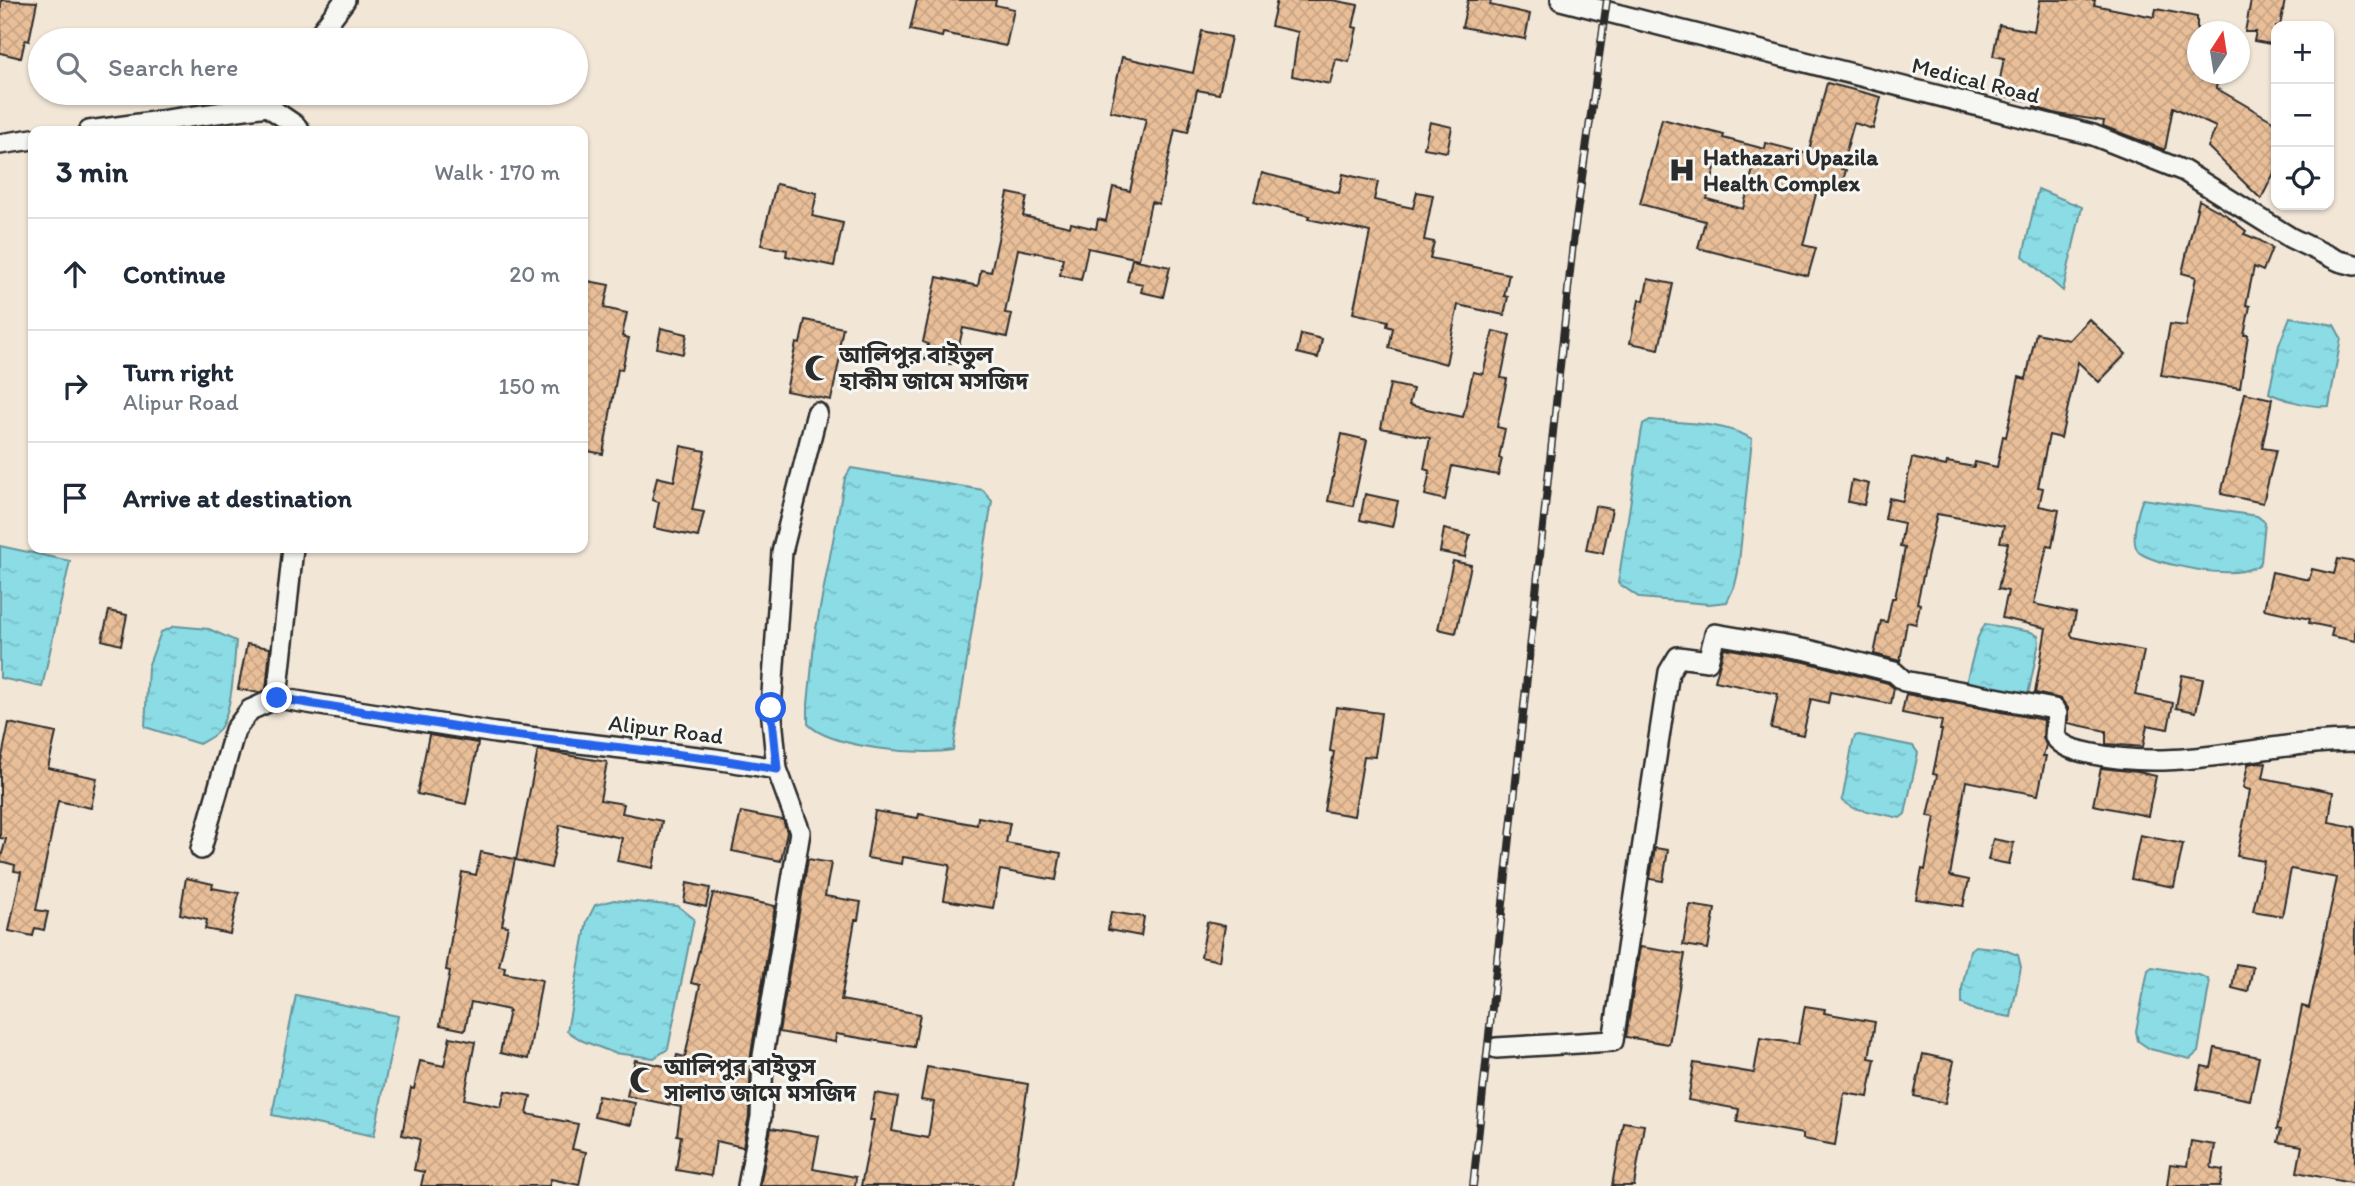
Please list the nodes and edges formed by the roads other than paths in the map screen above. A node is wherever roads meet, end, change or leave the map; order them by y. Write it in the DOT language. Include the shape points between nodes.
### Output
graph roads {
  1 [pos="345,0"];
  2 [pos="1561,0"];
  3 [pos="324,28"];
  4 [pos="238,105"];
  5 [pos="277,105"];
  6 [pos="118,126"];
  7 [pos="296,126"];
  8 [pos="28,140"];
  9 [pos="0,144"];
  10 [pos="2355,265"];
  11 [pos="817,413"];
  12 [pos="292,553"];
  13 [pos="277,698"];
  14 [pos="2355,741"];
  15 [pos="777,769"];
  16 [pos="201,849"];
  17 [pos="1496,1048"];
  18 [pos="748,1186"];
  1 -- 3 [label="street"];
  2 -- 10 [label="street, Medical Road" via="2093,135 2184,171 2291,239"];
  4 -- 6 [label="street"];
  5 -- 7 [label="street"];
  8 -- 9 [label="street"];
  11 -- 15 [label="street" via="782,552 771,708"];
  12 -- 13 [label="street"];
  13 -- 15 [label="street, Alipur Road" via="495,733"];
  13 -- 16 [label="street" via="250,709 235,730"];
  14 -- 17 [label="street" via="2176,761 2118,759 2061,744 2055,737 2054,709 1903,681 1894,672 1820,653 1715,634 1708,661 1678,657 1669,672 1613,1041"];
  15 -- 18 [label="street" via="800,832 763,1056 761,1117"];
}
